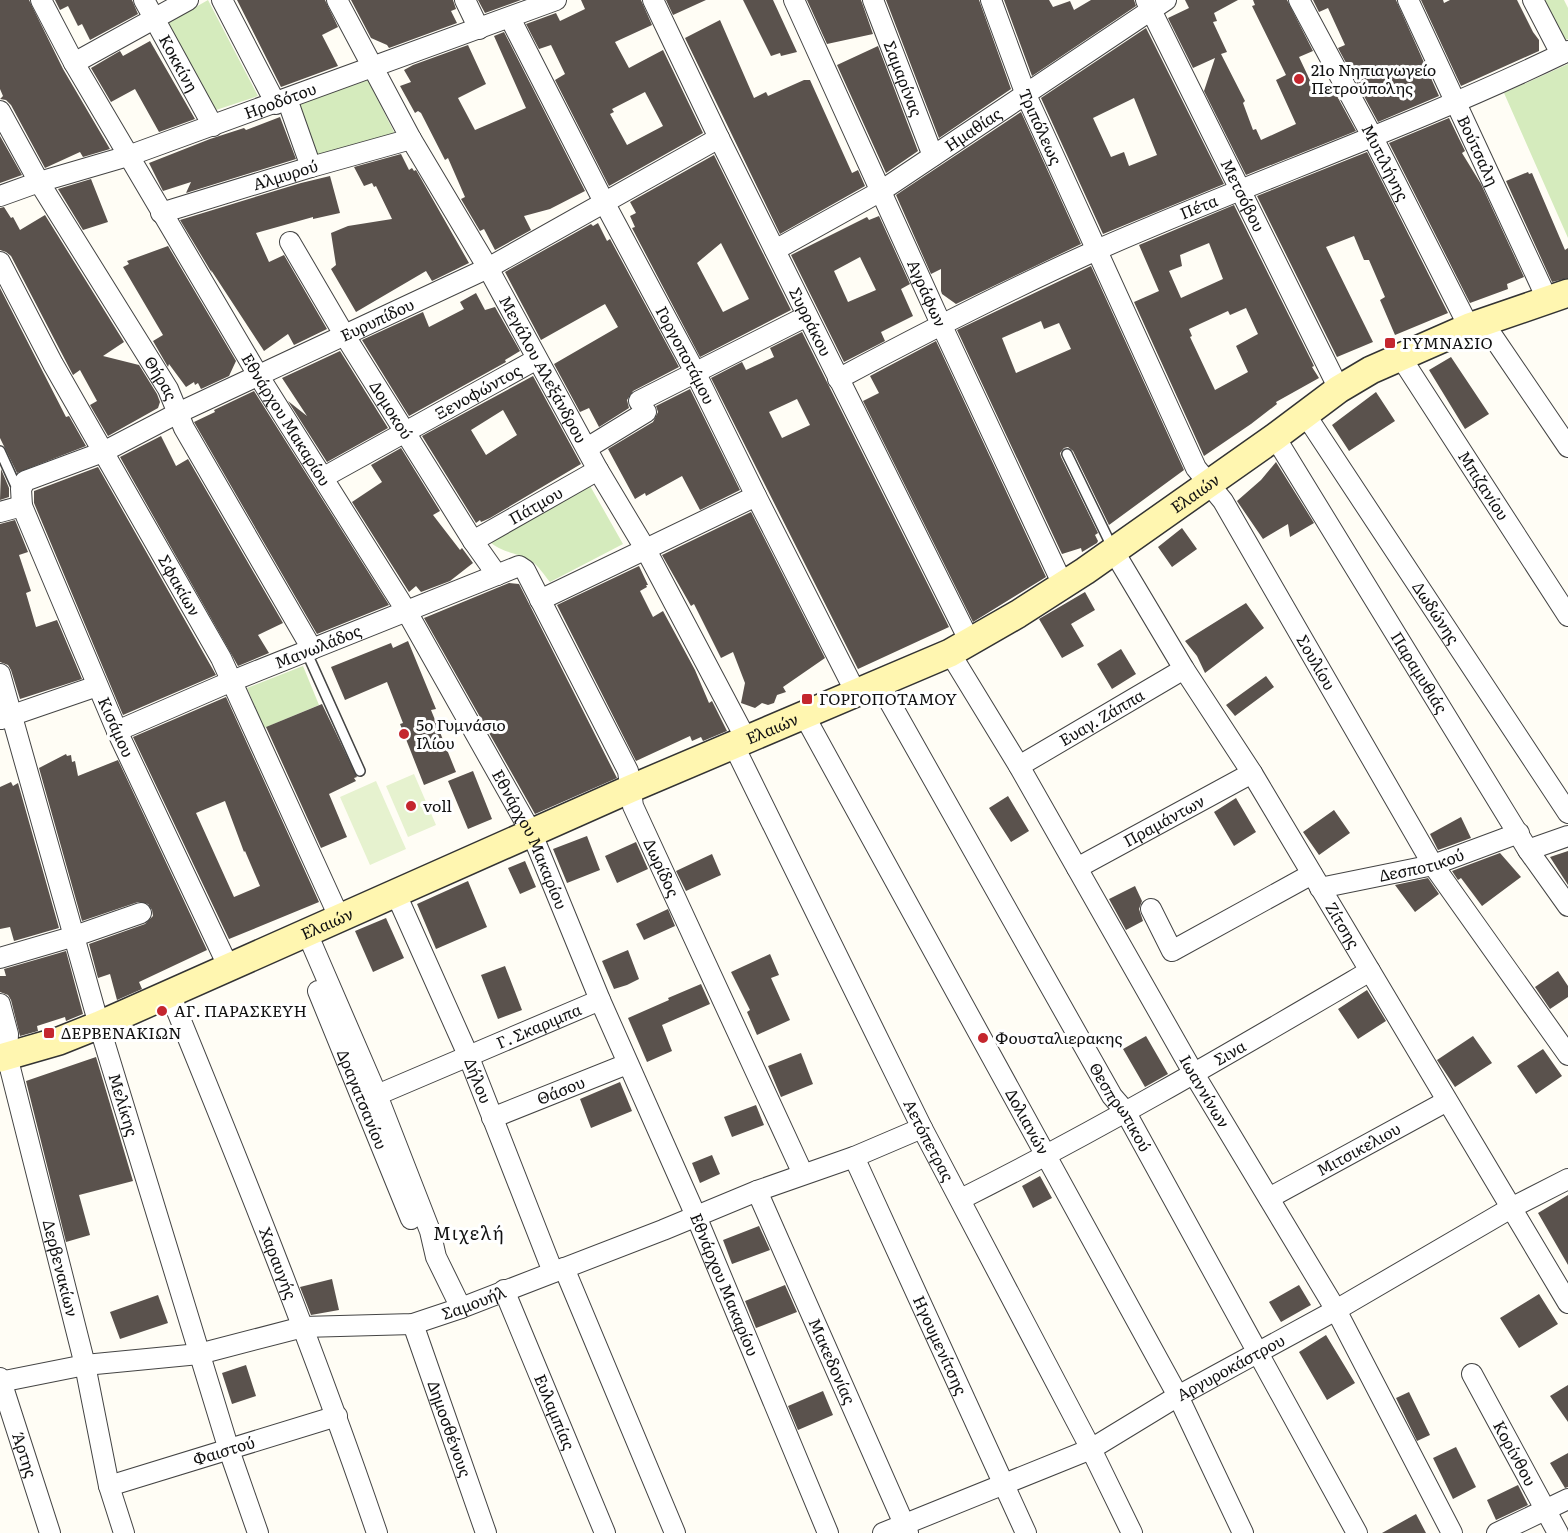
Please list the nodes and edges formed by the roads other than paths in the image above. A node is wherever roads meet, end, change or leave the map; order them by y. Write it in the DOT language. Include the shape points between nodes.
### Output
graph roads {
  1 [pos="40,0"];
  2 [pos="144,0"];
  3 [pos="188,0"];
  4 [pos="222,0"];
  5 [pos="336,0"];
  6 [pos="465,0"];
  7 [pos="556,0"];
  8 [pos="653,0"];
  9 [pos="795,0"];
  10 [pos="873,0"];
  11 [pos="990,0"];
  12 [pos="1299,0"];
  13 [pos="1408,0"];
  14 [pos="1533,0"];
  15 [pos="1154,3"];
  16 [pos="510,18"];
  17 [pos="154,19"];
  18 [pos="479,29"];
  19 [pos="1564,53"];
  20 [pos="74,63"];
  21 [pos="371,67"];
  22 [pos="1026,95"];
  23 [pos="281,101"];
  24 [pos="1455,101"];
  25 [pos="0,111"];
  26 [pos="213,126"];
  27 [pos="1372,136"];
  28 [pos="719,138"];
  29 [pos="411,140"];
  30 [pos="128,156"];
  31 [pos="933,156"];
  32 [pos="311,167"];
  33 [pos="39,182"];
  34 [pos="881,190"];
  35 [pos="1239,190"];
  36 [pos="0,196"];
  37 [pos="604,202"];
  38 [pos="161,213"];
  39 [pos="290,242"];
  40 [pos="775,250"];
  41 [pos="1098,250"];
  42 [pos="0,262"];
  43 [pos="488,268"];
  44 [pos="1547,304"];
  45 [pos="807,316"];
  46 [pos="941,324"];
  47 [pos="1476,324"];
  48 [pos="345,336"];
  49 [pos="1400,356"];
  50 [pos="537,358"];
  51 [pos="695,372"];
  52 [pos="258,375"];
  53 [pos="838,379"];
  54 [pos="1339,389"];
  55 [pos="178,413"];
  56 [pos="1305,414"];
  57 [pos="406,431"];
  58 [pos="1275,437"];
  59 [pos="1568,447"];
  60 [pos="587,448"];
  61 [pos="0,450"];
  62 [pos="103,452"];
  63 [pos="1067,454"];
  64 [pos="598,470"];
  65 [pos="324,477"];
  66 [pos="1207,483"];
  67 [pos="23,492"];
  68 [pos="756,496"];
  69 [pos="0,512"];
  70 [pos="473,541"];
  71 [pos="646,550"];
  72 [pos="1113,550"];
  73 [pos="519,566"];
  74 [pos="497,575"];
  75 [pos="1063,585"];
  76 [pos="540,600"];
  77 [pos="407,612"];
  78 [pos="1568,616"];
  79 [pos="960,648"];
  80 [pos="309,650"];
  81 [pos="1184,669"];
  82 [pos="0,674"];
  83 [pos="232,681"];
  84 [pos="97,686"];
  85 [pos="867,688"];
  86 [pos="804,715"];
  87 [pos="6,717"];
  88 [pos="117,731"];
  89 [pos="740,742"];
  90 [pos="1019,766"];
  91 [pos="360,771"];
  92 [pos="1252,773"];
  93 [pos="630,789"];
  94 [pos="1568,813"];
  95 [pos="532,834"];
  96 [pos="1568,836"];
  97 [pos="1523,842"];
  98 [pos="1433,865"];
  99 [pos="1077,868"];
  100 [pos="1316,881"];
  101 [pos="396,894"];
  102 [pos="1568,906"];
  103 [pos="1151,909"];
  104 [pos="141,913"];
  105 [pos="340,919"];
  106 [pos="75,936"];
  107 [pos="301,936"];
  108 [pos="0,958"];
  109 [pos="229,968"];
  110 [pos="1370,971"];
  111 [pos="170,994"];
  112 [pos="600,1000"];
  113 [pos="0,1004"];
  114 [pos="99,1025"];
  115 [pos="468,1055"];
  116 [pos="1568,1055"];
  117 [pos="3,1057"];
  118 [pos="627,1064"];
  119 [pos="1194,1074"];
  120 [pos="377,1095"];
  121 [pos="1447,1101"];
  122 [pos="1125,1111"];
  123 [pos="492,1118"];
  124 [pos="922,1128"];
  125 [pos="1047,1156"];
  126 [pos="854,1157"];
  127 [pos="803,1174"];
  128 [pos="1568,1179"];
  129 [pos="757,1191"];
  130 [pos="1269,1198"];
  131 [pos="961,1199"];
  132 [pos="1511,1208"];
  133 [pos="696,1216"];
  134 [pos="436,1257"];
  135 [pos="558,1270"];
  136 [pos="504,1290"];
  137 [pos="1568,1303"];
  138 [pos="461,1308"];
  139 [pos="1336,1310"];
  140 [pos="413,1324"];
  141 [pos="303,1327"];
  142 [pos="1258,1352"];
  143 [pos="199,1354"];
  144 [pos="85,1365"];
  145 [pos="1472,1374"];
  146 [pos="0,1380"];
  147 [pos="1178,1396"];
  148 [pos="337,1416"];
  149 [pos="1091,1449"];
  150 [pos="229,1450"];
  151 [pos="1004,1484"];
  152 [pos="109,1486"];
  153 [pos="1568,1499"];
  154 [pos="1545,1511"];
  155 [pos="906,1529"];
  156 [pos="50,1533"];
  157 [pos="124,1533"];
  158 [pos="258,1533"];
  159 [pos="377,1533"];
  160 [pos="486,1533"];
  161 [pos="605,1533"];
  162 [pos="675,1533"];
  163 [pos="828,1533"];
  164 [pos="883,1533"];
  165 [pos="1026,1533"];
  166 [pos="1132,1533"];
  167 [pos="1243,1533"];
  168 [pos="1357,1533"];
  169 [pos="1452,1533"];
  170 [pos="1497,1533"];
  171 [pos="1558,1533"];
  1 -- 20 [label="street, Εθνάρχου Μακαρίου"];
  2 -- 17 [label="street, Κοκκίνη"];
  3 -- 17 [label="street"];
  4 -- 23 [label="street"];
  5 -- 21 [label="street, Μεγάλου Αλεξάνδρου"];
  6 -- 18 [label="street"];
  7 -- 16 [label="street, Ηροδότου"];
  8 -- 28 [label="street, Συρράκου"];
  9 -- 34 [label="street, Αγράφων"];
  10 -- 31 [label="street, Σαμαρίνας"];
  11 -- 22 [label="street, Τριπόλεως"];
  12 -- 27 [label="street, Μυτιλήνης"];
  13 -- 24 [label="street, Βούτσαλη"];
  14 -- 19 [label="street"];
  15 -- 22 [label="street, Ημαθίας"];
  15 -- 35 [label="street, Μετσόβου"];
  16 -- 18 [label="street, Ηροδότου"];
  16 -- 37 [label="street, Γοργοποτάμου"];
  17 -- 20 [label="street"];
  17 -- 26 [label="street, Κοκκίνη"];
  18 -- 21 [label="street, Ηροδότου"];
  19 -- 24 [label="street, Πέτα"];
  20 -- 30 [label="street, Εθνάρχου Μακαρίου"];
  21 -- 23 [label="street, Ηροδότου"];
  21 -- 29 [label="street, Μεγάλου Αλεξάνδρου"];
  22 -- 31 [label="street, Ημαθίας"];
  22 -- 41 [label="street, Τριπόλεως"];
  23 -- 26 [label="street, Ηροδότου"];
  23 -- 32 [label="street"];
  24 -- 27 [label="street, Πέτα"];
  24 -- 44 [label="street, Βούτσαλη"];
  25 -- 33 [label="street, Θήρας"];
  26 -- 30 [label="street, Ηροδότου"];
  27 -- 35 [label="street, Πέτα"];
  27 -- 47 [label="street, Μυτιλήνης"];
  28 -- 37 [label="street, Ευρυπίδου"];
  28 -- 40 [label="street, Συρράκου"];
  29 -- 32 [label="street, Αλμυρού"];
  29 -- 43 [label="street, Μεγάλου Αλεξάνδρου"];
  30 -- 33 [label="street, Ηροδότου"];
  30 -- 38 [label="street, Εθνάρχου Μακαρίου"];
  31 -- 34 [label="street, Ημαθίας"];
  32 -- 38 [label="street, Αλμυρού"];
  33 -- 36 [label="street, Ηροδότου"];
  33 -- 55 [label="street, Θήρας" via="168,389"];
  34 -- 40 [label="street, Ημαθίας"];
  34 -- 46 [label="street, Αγράφων"];
  35 -- 41 [label="street, Πέτα"];
  35 -- 54 [label="street, Μετσόβου"];
  37 -- 43 [label="street, Ευρυπίδου"];
  37 -- 51 [label="street, Γοργοποτάμου"];
  38 -- 52 [label="street, Εθνάρχου Μακαρίου"];
  39 -- 48 [label="street, Δομοκού"];
  40 -- 45 [label="street, Συρράκου"];
  41 -- 46 [label="street, Πέτα"];
  41 -- 66 [label="street, Σουλίου" via="1196,468"];
  42 -- 62 [label="street, Σφακίων"];
  43 -- 48 [label="street, Ευρυπίδου"];
  43 -- 50 [label="street, Μεγάλου Αλεξάνδρου"];
  44 -- 47 [label="street, Ελαιών"];
  45 -- 51 [label="street"];
  45 -- 53 [label="street, Συρράκου"];
  46 -- 53 [label="street, Πέτα"];
  46 -- 75 [label="street, Αγράφων"];
  47 -- 49 [label="street, Ελαιών"];
  47 -- 59 [label="street, Μυτιλήνης"];
  48 -- 52 [label="street, Ευρυπίδου"];
  48 -- 57 [label="street, Δομοκού"];
  49 -- 54 [label="street, Ελαιών"];
  49 -- 78 [label="street, Μπιζανίου"];
  50 -- 57 [label="street, Ξενοφώντος"];
  50 -- 60 [label="street, Μεγάλου Αλεξάνδρου"];
  51 -- 60 [label="street" via="639,401 646,412"];
  51 -- 68 [label="street, Γοργοποτάμου"];
  52 -- 55 [label="street, Ευρυπίδου"];
  52 -- 65 [label="street, Εθνάρχου Μακαρίου"];
  53 -- 79 [label="street, Συρράκου"];
  54 -- 56 [label="street, Ελαιών"];
  55 -- 62 [label="street, Ευρυπίδου"];
  55 -- 80 [label="street, Θήρας"];
  56 -- 58 [label="street, Ελαιών"];
  56 -- 94 [label="street, Δωδώνης"];
  57 -- 65 [label="street, Ξενοφώντος"];
  57 -- 70 [label="street, Δομοκού"];
  58 -- 66 [label="street, Ελαιών"];
  58 -- 97 [label="street, Παραμυθιάς"];
  60 -- 64 [label="street, Μεγάλου Αλεξάνδρου"];
  61 -- 67 [label="lane" via="15,484"];
  62 -- 67 [label="street, Ευρυπίδου"];
  62 -- 83 [label="street, Σφακίων"];
  63 -- 72 [label="lane"];
  64 -- 70 [label="street, Πάτμου"];
  64 -- 71 [label="street, Μεγάλου Αλεξάνδρου"];
  65 -- 77 [label="street, Εθνάρχου Μακαρίου"];
  66 -- 72 [label="street, Ελαιών"];
  66 -- 98 [label="street, Σουλίου" via="1223,501"];
  67 -- 69 [label="street, Ευρυπίδου"];
  67 -- 84 [label="street, Κισάμου"];
  68 -- 71 [label="street"];
  68 -- 85 [label="street, Γοργοποτάμου"];
  70 -- 74 [label="street, Δομοκού"];
  71 -- 76 [label="street"];
  71 -- 89 [label="street, Μεγάλου Αλεξάνδρου"];
  72 -- 75 [label="street, Ελαιών"];
  72 -- 81 [label="street, Ζίτσης"];
  73 -- 74 [label="street, Μανωλάδος"];
  73 -- 76 [label="street, Δωρίδος" via="525,570"];
  74 -- 77 [label="street, Μανωλάδος"];
  75 -- 79 [label="street, Ελαιών"];
  76 -- 93 [label="street, Δωρίδος" via="628,771"];
  77 -- 80 [label="street, Μανωλάδος"];
  77 -- 95 [label="street, Εθνάρχου Μακαρίου"];
  79 -- 85 [label="street, Ελαιών"];
  79 -- 90 [label="street, Ιωαννίνων"];
  80 -- 83 [label="street, Μανωλάδος"];
  80 -- 91 [label="lane"];
  81 -- 90 [label="street, Ευαγ. Ζάππα"];
  81 -- 92 [label="street, Ζίτσης"];
  82 -- 87 [label="street, Μελίκης"];
  83 -- 88 [label="street, Μανωλάδος"];
  83 -- 105 [label="street, Σφακίων"];
  84 -- 87 [label="street"];
  84 -- 88 [label="street, Κισάμου"];
  85 -- 86 [label="street, Ελαιών"];
  85 -- 122 [label="street, Θεσπρωτικού" via="1106,1086"];
  86 -- 89 [label="street, Ελαιών"];
  86 -- 125 [label="street, Δολιανών"];
  87 -- 106 [label="street, Μελίκης"];
  88 -- 109 [label="street, Κισάμου"];
  89 -- 93 [label="street, Ελαιών"];
  89 -- 124 [label="street, Αετόπετρας"];
  90 -- 99 [label="street, Ιωαννίνων"];
  92 -- 99 [label="street, Πραμάντων"];
  92 -- 100 [label="street, Ζίτσης"];
  93 -- 95 [label="street, Ελαιών"];
  93 -- 127 [label="street, Δωρίδος" via="633,806"];
  95 -- 101 [label="street, Ελαιών"];
  95 -- 112 [label="street, Εθνάρχου Μακαρίου"];
  96 -- 97 [label="street, Δεσποτικού"];
  97 -- 98 [label="street, Δεσποτικού"];
  97 -- 102 [label="street, Παραμυθιάς"];
  98 -- 100 [label="street, Δεσποτικού"];
  98 -- 116 [label="street, Σουλίου"];
  99 -- 119 [label="street, Ιωαννίνων"];
  100 -- 103 [label="street, Δεσποτικού" via="1172,951"];
  100 -- 110 [label="street, Ζίτσης"];
  101 -- 105 [label="street, Ελαιών"];
  101 -- 115 [label="street, Δήλου"];
  104 -- 106 [label="street"];
  105 -- 107 [label="street, Ελαιών"];
  106 -- 108 [label="street"];
  106 -- 114 [label="street, Μελίκης"];
  107 -- 109 [label="street, Ελαιών"];
  107 -- 120 [label="street, Δραγατσανίου"];
  107 -- 134 [label="street, Δραγατσανίου" via="418,1237"];
  109 -- 111 [label="street, Ελαιών"];
  110 -- 119 [label="street, Σινα"];
  110 -- 121 [label="street, Ζίτσης"];
  111 -- 114 [label="street, Ελαιών"];
  111 -- 141 [label="street, Χαραυγής"];
  112 -- 115 [label="street, Γ. Σκαριμπα"];
  112 -- 118 [label="street, Εθνάρχου Μακαρίου"];
  113 -- 117 [label="street, Δερβενακίων" via="8,1034"];
  114 -- 117 [label="street, Ελαιών"];
  114 -- 143 [label="street, Μελίκης"];
  115 -- 120 [label="street, Γ. Σκαριμπα"];
  115 -- 123 [label="street, Δήλου"];
  117 -- 144 [label="street, Δερβενακίων"];
  118 -- 123 [label="street, Θάσου"];
  118 -- 133 [label="street, Εθνάρχου Μακαρίου"];
  119 -- 122 [label="street, Σινα"];
  119 -- 130 [label="street, Ιωαννίνων"];
  120 -- 134 [label="street, Δραγατσανίου" via="430,1231"];
  121 -- 130 [label="street, Μιτσικελιου"];
  121 -- 132 [label="street, Ζίτσης"];
  122 -- 125 [label="street, Σινα"];
  122 -- 142 [label="street, Θεσπρωτικού"];
  123 -- 135 [label="street, Δήλου"];
  124 -- 126 [label="street, Σαμουήλ"];
  124 -- 131 [label="street, Αετόπετρας"];
  125 -- 131 [label="street, Σινα"];
  125 -- 147 [label="street, Δολιανών"];
  126 -- 127 [label="street, Σαμουήλ"];
  126 -- 151 [label="street, Ηγουμενίτσης"];
  127 -- 129 [label="street, Σαμουήλ"];
  128 -- 132 [label="street, Αργυροκάστρου"];
  129 -- 133 [label="street, Σαμουήλ"];
  129 -- 155 [label="street, Μακεδονίας"];
  130 -- 139 [label="street, Ιωαννίνων"];
  131 -- 149 [label="street, Αετόπετρας"];
  132 -- 137 [label="street, Ζίτσης"];
  132 -- 139 [label="street, Αργυροκάστρου"];
  133 -- 135 [label="street, Σαμουήλ"];
  133 -- 163 [label="street, Εθνάρχου Μακαρίου"];
  134 -- 138 [label="street, Δραγατσανίου"];
  135 -- 136 [label="street, Σαμουήλ"];
  135 -- 162 [label="street, Δήλου"];
  136 -- 138 [label="street, Σαμουήλ"];
  136 -- 161 [label="street, Ευλαμπίας"];
  138 -- 140 [label="street, Σαμουήλ"];
  139 -- 142 [label="street, Αργυροκάστρου"];
  139 -- 169 [label="street, Ιωαννίνων"];
  140 -- 141 [label="street, Σαμουήλ"];
  140 -- 160 [label="street, Δημοσθένους"];
  141 -- 143 [label="street, Σαμουήλ"];
  141 -- 148 [label="street, Χαραυγής"];
  142 -- 147 [label="street, Αργυροκάστρου"];
  142 -- 168 [label="street, Θεσπρωτικού"];
  143 -- 144 [label="street, Σαμουήλ"];
  143 -- 150 [label="street, Μελίκης"];
  144 -- 146 [label="street, Σαμουήλ"];
  144 -- 152 [label="street, Δερβενακίων"];
  145 -- 154 [label="street, Κορίνθου"];
  146 -- 156 [label="street, Άρτης"];
  147 -- 149 [label="street, Αργυροκάστρου"];
  147 -- 167 [label="street, Δολιανών"];
  148 -- 150 [label="street, Φαιστού"];
  148 -- 159 [label="street, Χαραυγής"];
  149 -- 151 [label="street, Αργυροκάστρου"];
  149 -- 166 [label="street, Αετόπετρας"];
  150 -- 152 [label="street, Φαιστού"];
  150 -- 158 [label="street, Μελίκης"];
  151 -- 155 [label="street, Αργυροκάστρου"];
  151 -- 165 [label="street, Ηγουμενίτσης"];
  152 -- 157 [label="street, Δερβενακίων"];
  153 -- 154 [label="street"];
  154 -- 170 [label="street"];
  154 -- 171 [label="street, Κορίνθου"];
  155 -- 164 [label="street, Αργυροκάστρου"];
}
